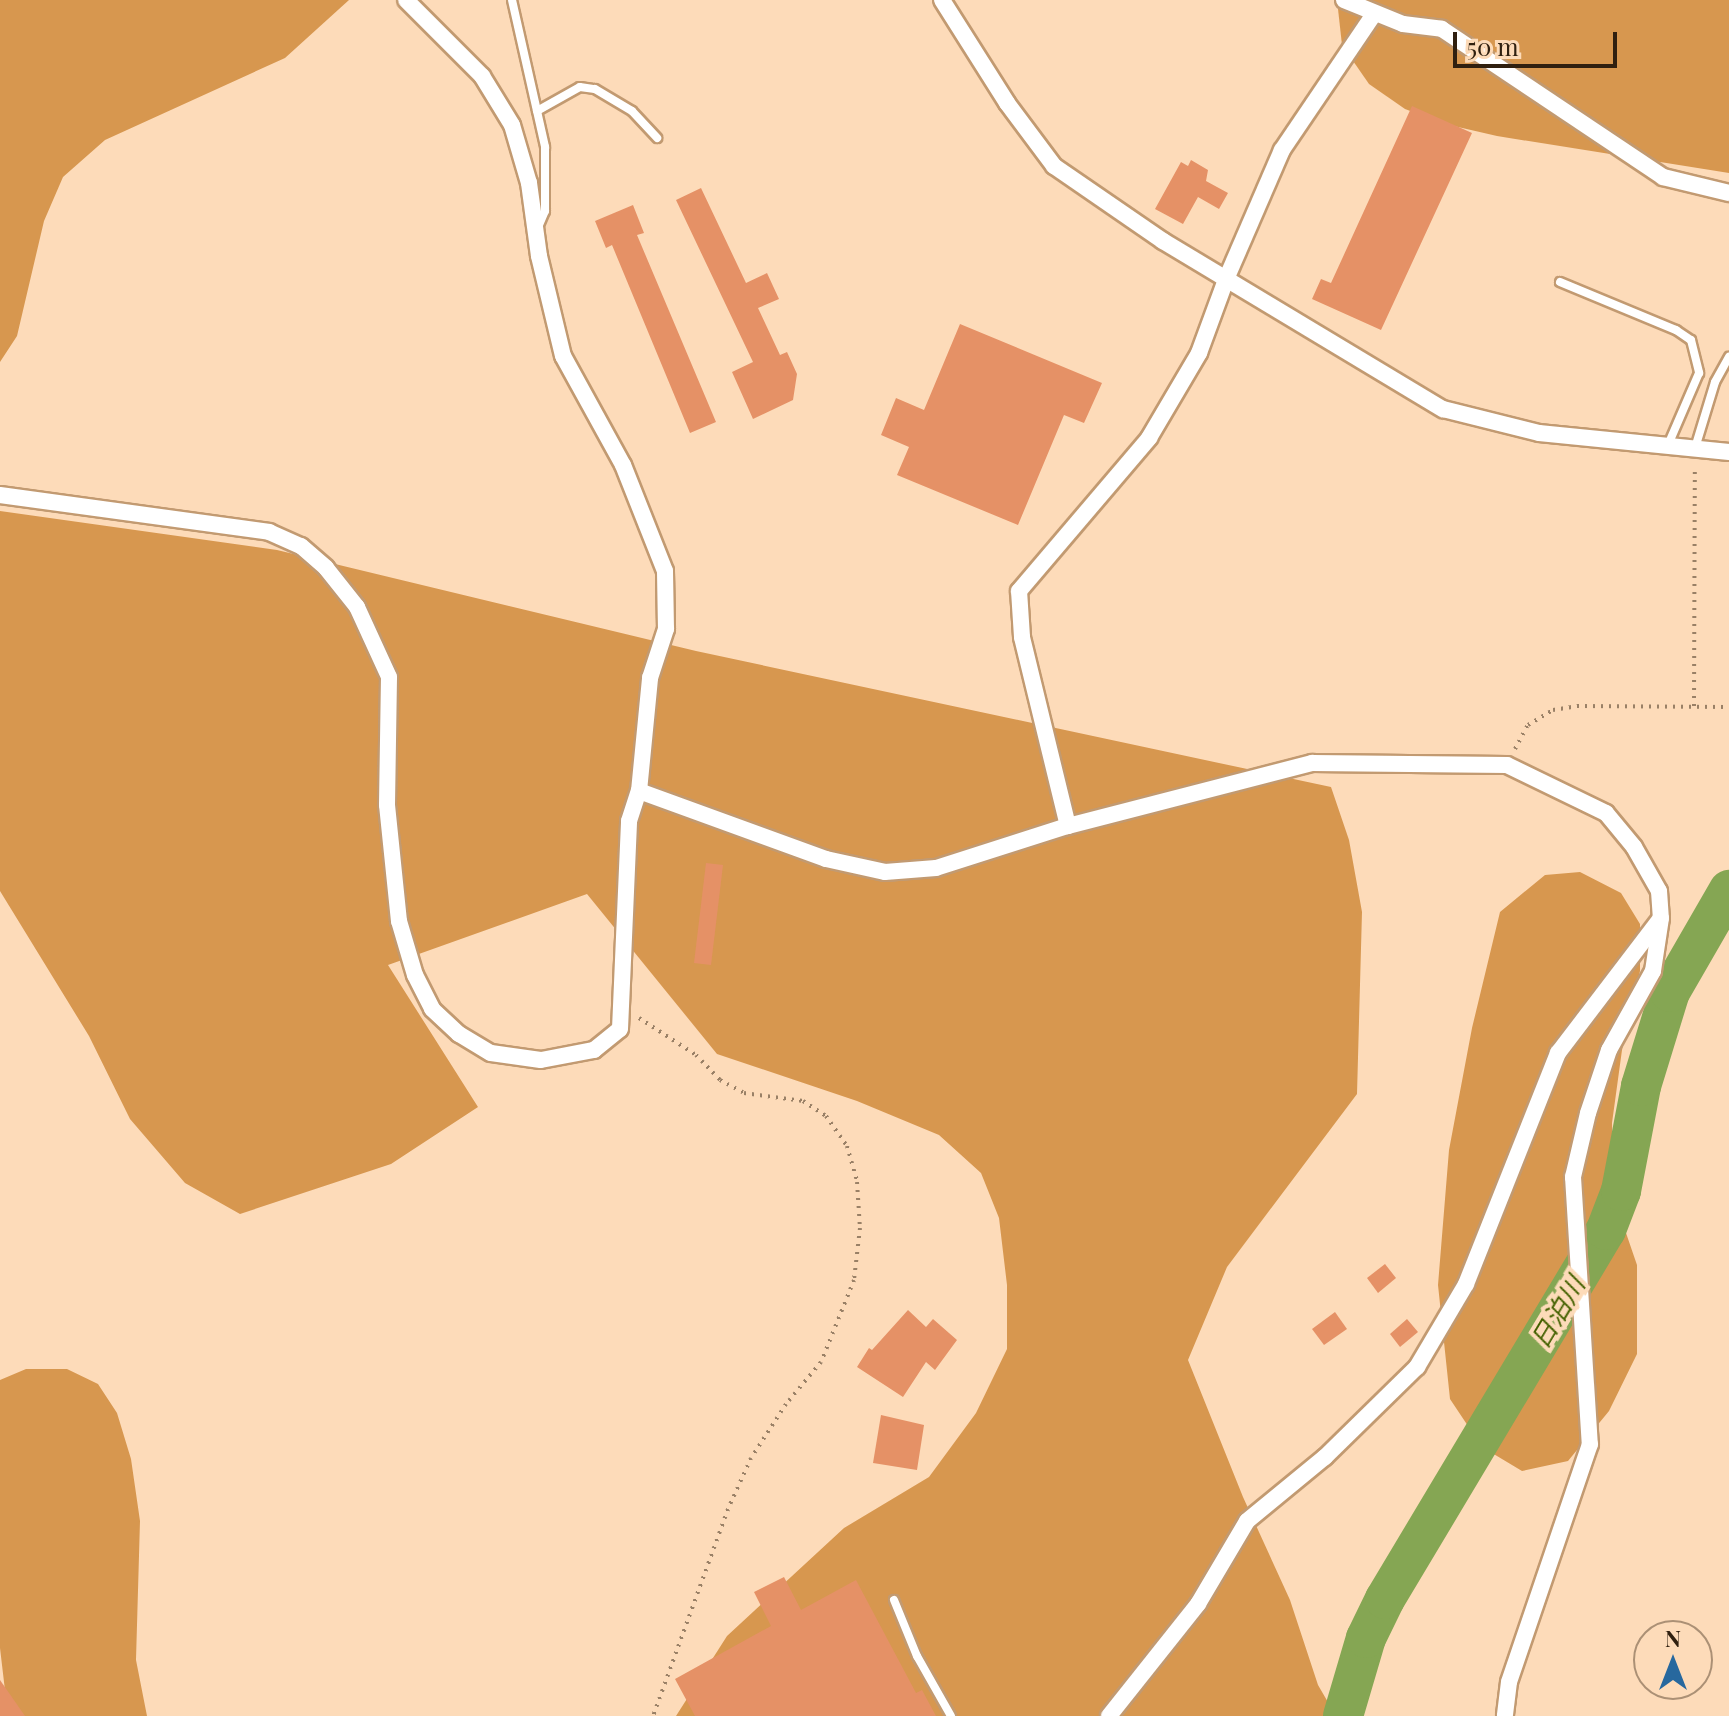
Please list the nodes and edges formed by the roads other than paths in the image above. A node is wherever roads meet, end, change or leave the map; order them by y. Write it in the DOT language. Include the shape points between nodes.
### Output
graph roads {
  1 [pos="406,0"];
  2 [pos="512,0"];
  3 [pos="942,0"];
  4 [pos="1344,0"];
  5 [pos="1374,14"];
  6 [pos="537,111"];
  7 [pos="657,138"];
  8 [pos="1729,193"];
  9 [pos="535,233"];
  10 [pos="1227,277"];
  11 [pos="1560,282"];
  12 [pos="1729,357"];
  13 [pos="1668,445"];
  14 [pos="1695,448"];
  15 [pos="1729,452"];
  16 [pos="0,495"];
  17 [pos="639,791"];
  18 [pos="1068,826"];
  19 [pos="1661,918"];
  20 [pos="894,1600"];
  21 [pos="951,1716"];
  22 [pos="1109,1716"];
  23 [pos="1505,1716"];
  1 -- 9 [label="street" via="482,76 512,125 529,183"];
  2 -- 6 [label="lane"];
  3 -- 10 [label="street" via="1054,166 1163,241"];
  4 -- 5 [label="street"];
  5 -- 8 [label="street" via="1442,29 1663,177"];
  5 -- 10 [label="street" via="1282,150"];
  6 -- 7 [label="lane" via="580,87 595,89 632,111"];
  6 -- 9 [label="lane" via="545,147 545,211"];
  9 -- 17 [label="street" via="563,356 623,465 665,571 666,629 650,678"];
  10 -- 13 [label="street" via="1443,409 1539,433"];
  10 -- 18 [label="street" via="1199,353 1149,438 1019,591 1022,637"];
  11 -- 13 [label="lane" via="1691,340 1699,373"];
  12 -- 14 [label="lane" via="1715,382"];
  13 -- 14 [label="street"];
  14 -- 15 [label="street"];
  16 -- 17 [label="street" via="269,532 301,546 326,568 357,607 389,677 387,805 399,921 415,975 432,1009 491,1053 541,1060 594,1050 620,1029 629,821"];
  17 -- 18 [label="street" via="826,859 885,872 936,868"];
  18 -- 19 [label="street" via="1312,763 1507,765 1606,813 1634,847 1659,891"];
  19 -- 22 [label="street" via="1558,1053 1466,1284 1417,1367 1325,1457 1247,1521 1198,1604"];
  19 -- 23 [label="street" via="1653,971 1609,1050 1573,1177 1590,1444 1509,1682"];
  20 -- 21 [label="lane" via="917,1656"];
}
